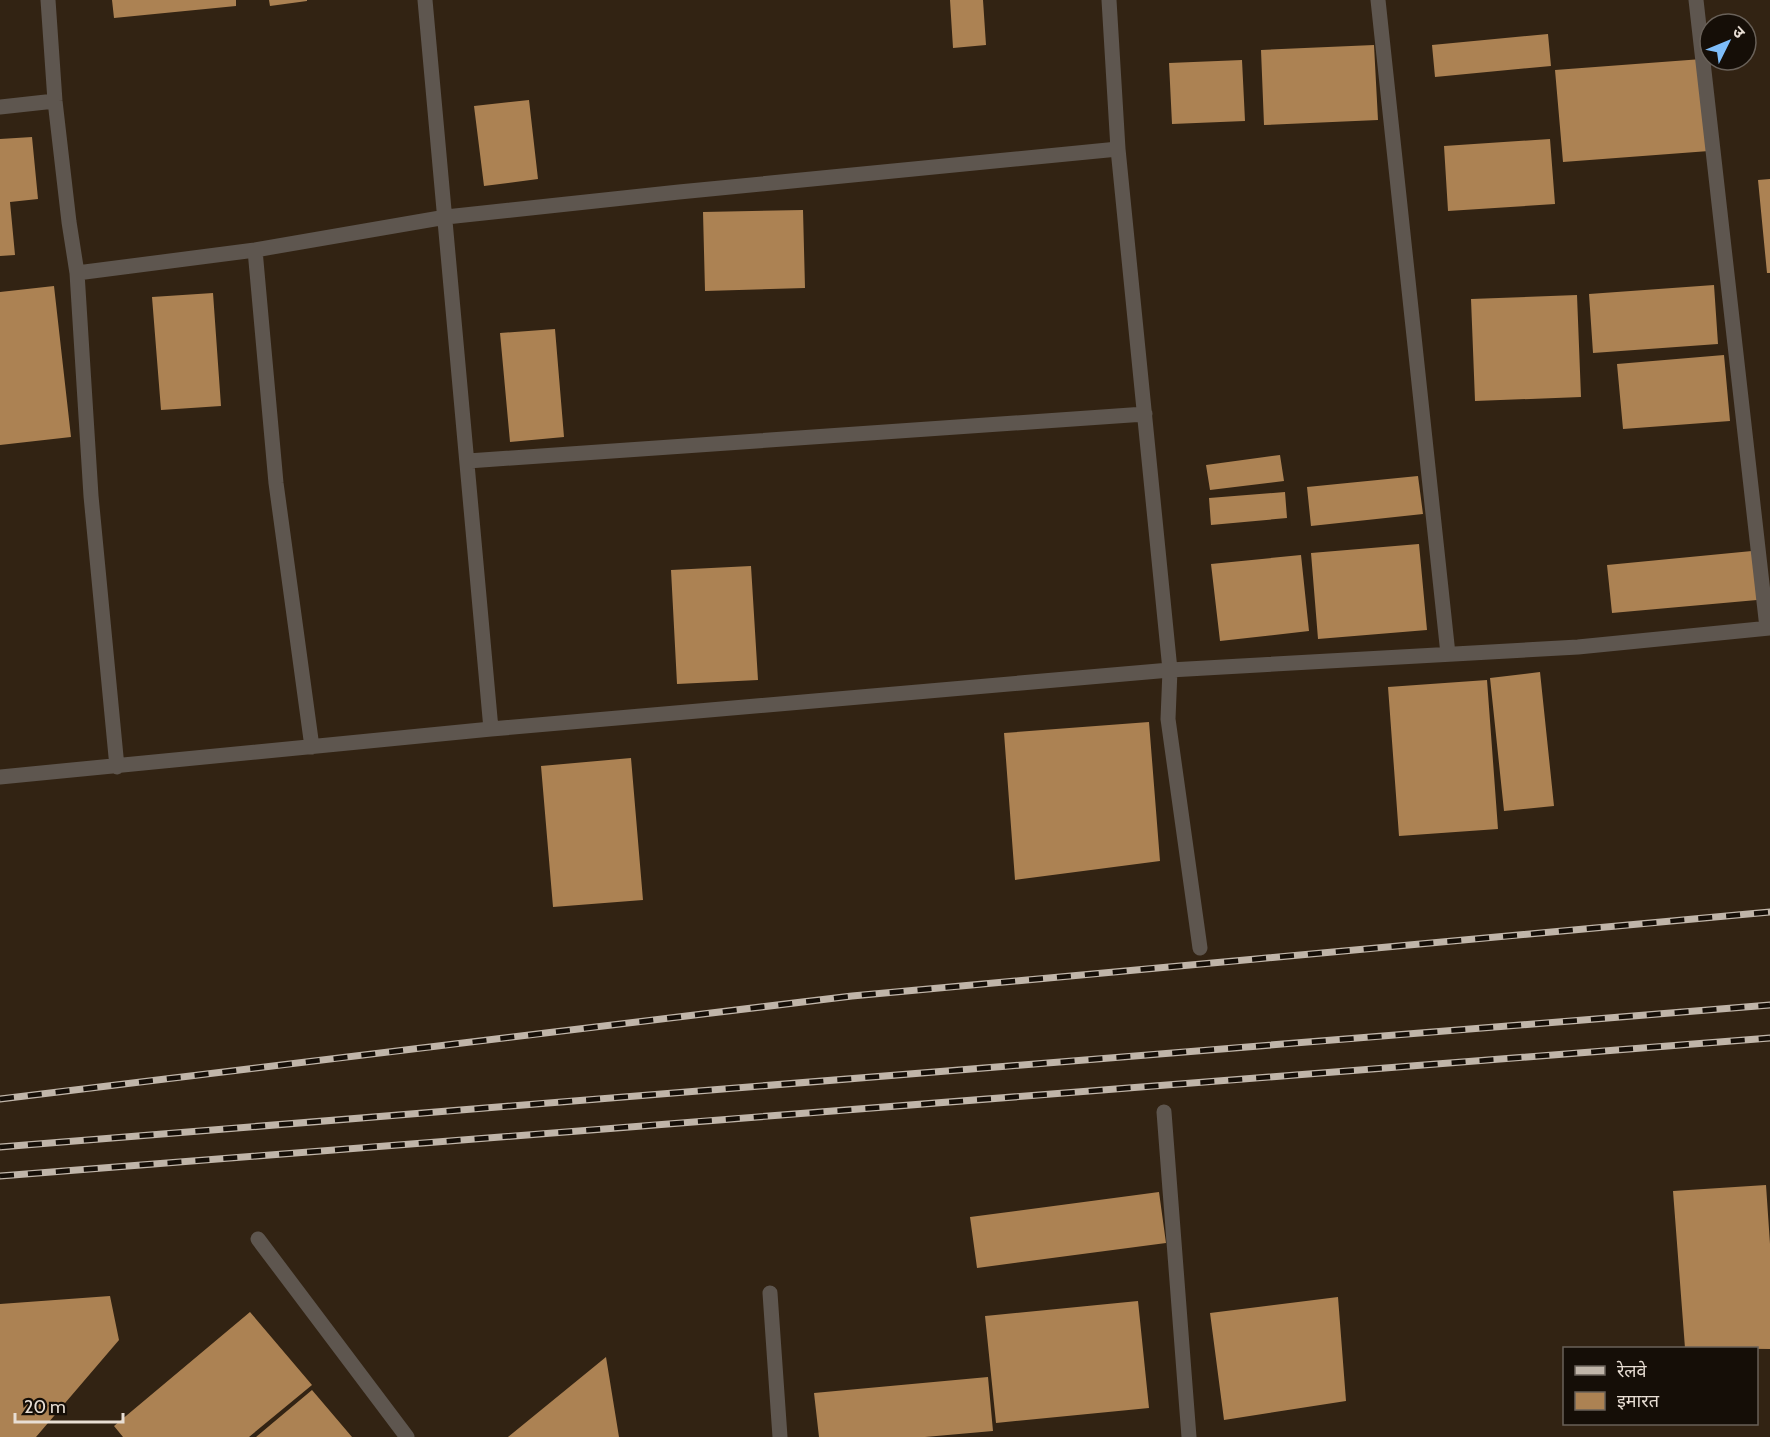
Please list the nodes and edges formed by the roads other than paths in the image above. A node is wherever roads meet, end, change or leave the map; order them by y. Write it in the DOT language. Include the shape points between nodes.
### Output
graph roads {
  1 [pos="48,0"];
  2 [pos="425,0"];
  3 [pos="1109,0"];
  4 [pos="1378,0"];
  5 [pos="1696,0"];
  6 [pos="55,101"];
  7 [pos="0,107"];
  8 [pos="1119,149"];
  9 [pos="446,217"];
  10 [pos="255,250"];
  11 [pos="77,273"];
  12 [pos="1145,414"];
  13 [pos="468,461"];
  14 [pos="1768,628"];
  15 [pos="1448,654"];
  16 [pos="1170,670"];
  17 [pos="491,729"];
  18 [pos="312,747"];
  19 [pos="117,767"];
  20 [pos="0,777"];
  21 [pos="1200,948"];
  22 [pos="1164,1112"];
  23 [pos="258,1239"];
  24 [pos="770,1293"];
  25 [pos="408,1437"];
  26 [pos="780,1437"];
  27 [pos="1189,1437"];
  1 -- 6 [label="lane"];
  2 -- 9 [label="lane"];
  3 -- 8 [label="lane"];
  4 -- 15 [label="lane"];
  5 -- 14 [label="lane"];
  6 -- 7 [label="lane"];
  6 -- 11 [label="lane"];
  8 -- 9 [label="lane"];
  8 -- 12 [label="lane"];
  9 -- 10 [label="lane"];
  9 -- 13 [label="lane"];
  10 -- 11 [label="lane"];
  10 -- 18 [label="lane" via="276,483"];
  11 -- 19 [label="lane" via="91,496"];
  12 -- 13 [label="lane"];
  12 -- 16 [label="lane"];
  13 -- 17 [label="lane"];
  14 -- 15 [label="lane" via="1578,647"];
  15 -- 16 [label="lane"];
  16 -- 17 [label="lane"];
  16 -- 21 [label="lane" via="1168,718"];
  17 -- 18 [label="lane"];
  18 -- 19 [label="lane"];
  19 -- 20 [label="lane"];
  22 -- 27 [label="lane"];
  23 -- 25 [label="lane"];
  24 -- 26 [label="lane"];
}
